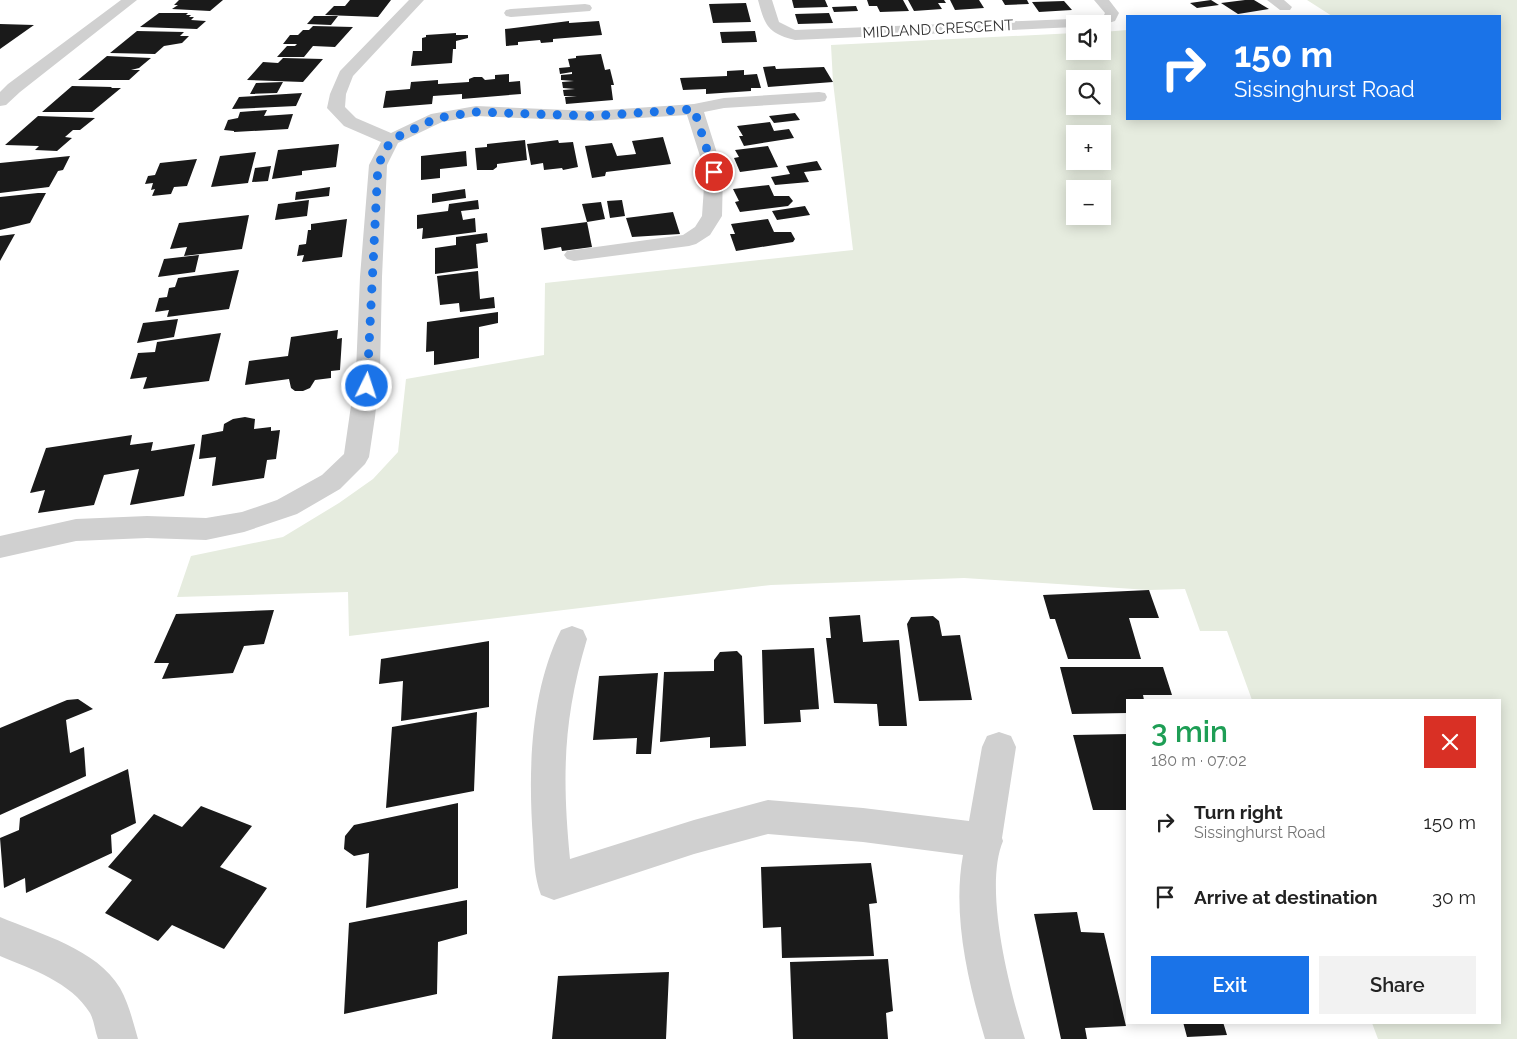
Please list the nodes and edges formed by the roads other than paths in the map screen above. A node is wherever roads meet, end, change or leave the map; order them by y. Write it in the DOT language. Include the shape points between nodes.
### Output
graph roads {
  1 [pos="130,0"];
  2 [pos="417,0"];
  3 [pos="765,0"];
  4 [pos="1101,0"];
  5 [pos="543,5"];
  6 [pos="585,8"];
  7 [pos="511,13"];
  8 [pos="819,97"];
  9 [pos="0,101"];
  10 [pos="694,109"];
  11 [pos="391,140"];
  12 [pos="574,255"];
  13 [pos="0,547"];
  14 [pos="572,639"];
  15 [pos="999,747"];
  16 [pos="984,841"];
  17 [pos="0,936"];
  18 [pos="118,1039"];
  19 [pos="1005,1039"];
  1 -- 9 [label="street"];
  2 -- 11 [label="street" via="346,74 338,94 336,108 350,122"];
  3 -- 4 [label="street, MIDLAND CRESCENT" via="772,24 779,32 795,35 1095,22 1110,18 1112,13"];
  5 -- 6 [label="street"];
  5 -- 7 [label="street"];
  8 -- 10 [label="street" via="724,103"];
  10 -- 11 [label="street" via="592,116 476,112 437,118"];
  10 -- 12 [label="street" via="714,172 712,216 703,231 689,240"];
  11 -- 13 [label="street" via="378,165 368,371 356,457 331,482 295,503 244,522 206,529 76,530"];
  14 -- 16 [label="street" via="561,673 548,745 547,786 554,882 768,816"];
  15 -- 16 [label="street"];
  16 -- 19 [label="street" via="977,900 991,993"];
  17 -- 18 [label="street" via="73,969 91,982 106,1002"];
}
